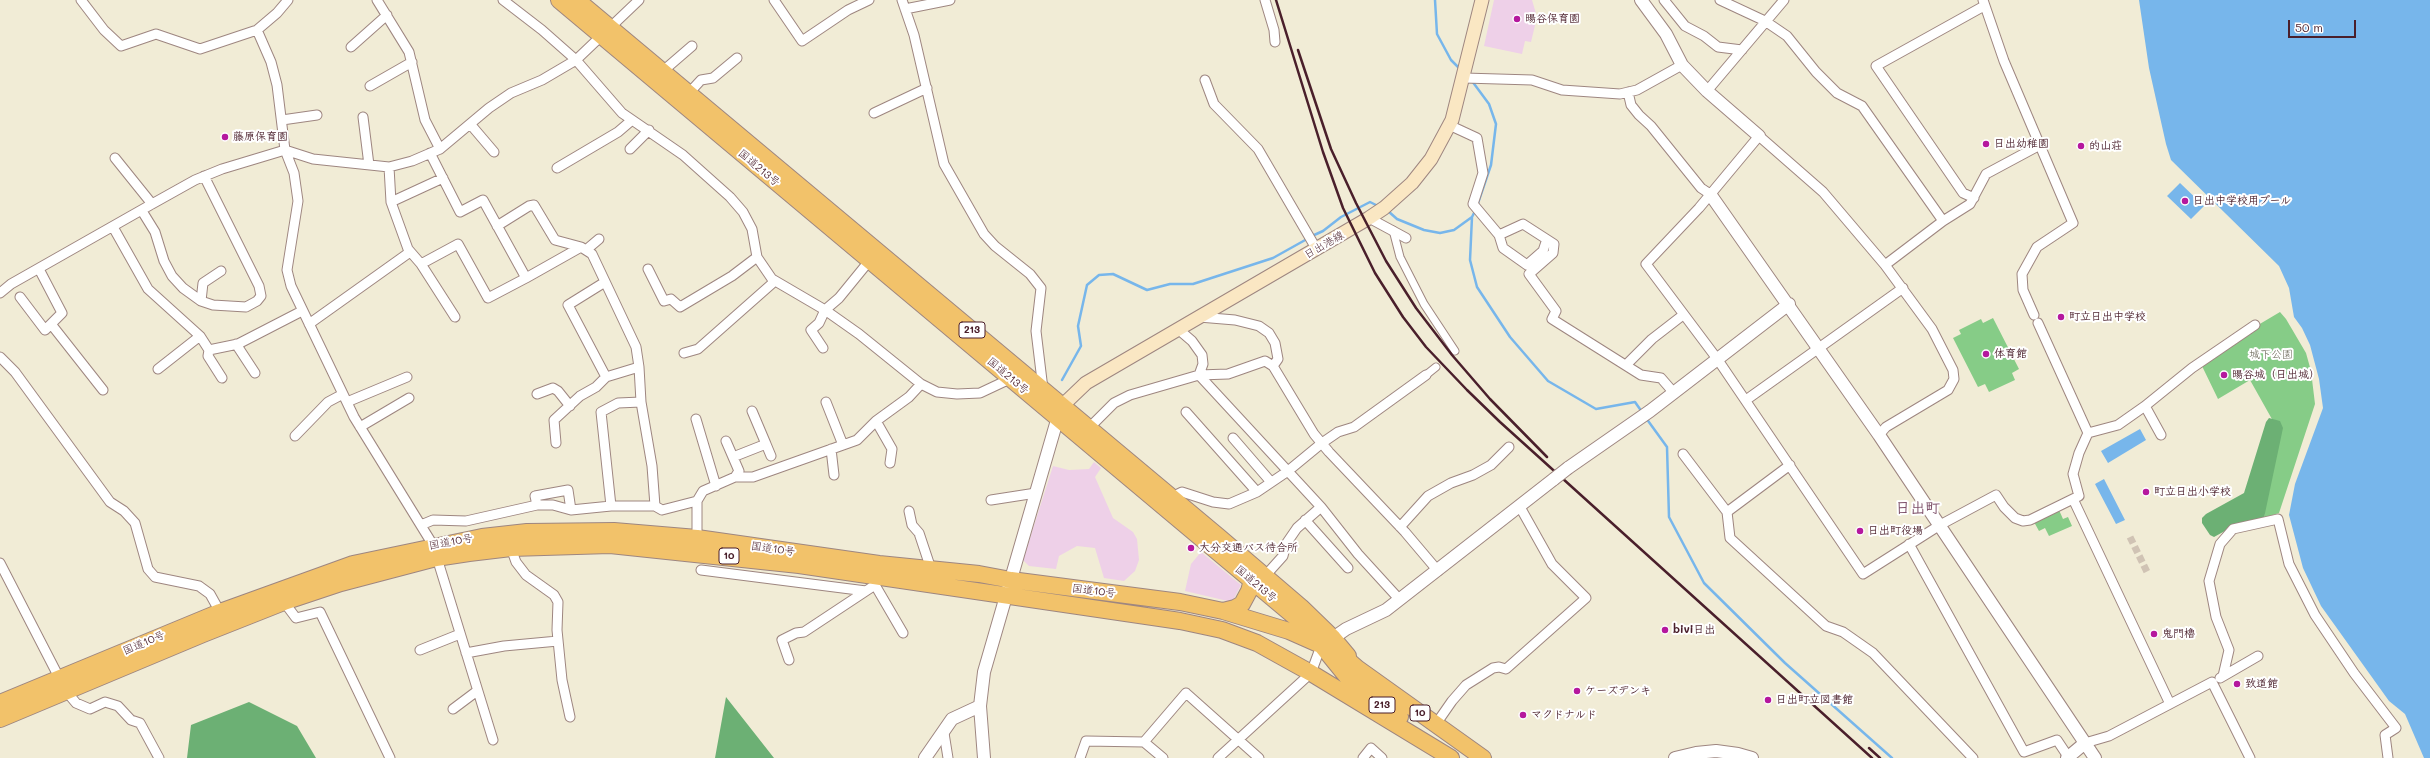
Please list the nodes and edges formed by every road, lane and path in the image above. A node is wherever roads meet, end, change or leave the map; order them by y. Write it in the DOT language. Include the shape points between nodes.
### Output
graph roads {
  1 [pos="81,0"];
  2 [pos="288,0"];
  3 [pos="377,0"];
  4 [pos="503,0"];
  5 [pos="559,0"];
  6 [pos="577,0"];
  7 [pos="639,0"];
  8 [pos="774,0"];
  9 [pos="869,0"];
  10 [pos="902,0"];
  11 [pos="950,0"];
  12 [pos="1265,0"];
  13 [pos="1482,0"];
  14 [pos="1641,0"];
  15 [pos="1664,0"];
  16 [pos="1720,0"];
  17 [pos="1784,0"];
  18 [pos="1983,3"];
  19 [pos="905,10"];
  20 [pos="387,15"];
  21 [pos="1765,21"];
  22 [pos="257,30"];
  23 [pos="606,31"];
  24 [pos="1275,42"];
  25 [pos="692,46"];
  26 [pos="351,47"];
  27 [pos="1742,50"];
  28 [pos="737,58"];
  29 [pos="576,60"];
  30 [pos="412,62"];
  31 [pos="1682,65"];
  32 [pos="662,71"];
  33 [pos="1464,77"];
  34 [pos="1205,80"];
  35 [pos="370,86"];
  36 [pos="927,88"];
  37 [pos="1707,90"];
  38 [pos="1628,92"];
  39 [pos="689,93"];
  40 [pos="874,113"];
  41 [pos="317,115"];
  42 [pos="363,117"];
  43 [pos="282,120"];
  44 [pos="632,120"];
  45 [pos="1449,124"];
  46 [pos="471,125"];
  47 [pos="649,130"];
  48 [pos="1759,136"];
  49 [pos="2040,145"];
  50 [pos="440,149"];
  51 [pos="630,149"];
  52 [pos="285,150"];
  53 [pos="494,152"];
  54 [pos="430,153"];
  55 [pos="115,158"];
  56 [pos="369,166"];
  57 [pos="389,167"];
  58 [pos="556,168"];
  59 [pos="204,176"];
  60 [pos="443,178"];
  61 [pos="1710,194"];
  62 [pos="1974,198"];
  63 [pos="391,202"];
  64 [pos="152,204"];
  65 [pos="142,211"];
  66 [pos="1369,218"];
  67 [pos="1943,221"];
  68 [pos="497,226"];
  69 [pos="113,227"];
  70 [pos="1393,230"];
  71 [pos="1499,235"];
  72 [pos="1406,238"];
  73 [pos="600,239"];
  74 [pos="1546,242"];
  75 [pos="584,249"];
  76 [pos="1317,250"];
  77 [pos="410,252"];
  78 [pos="757,257"];
  79 [pos="870,260"];
  80 [pos="421,264"];
  81 [pos="1885,265"];
  82 [pos="39,269"];
  83 [pos="648,269"];
  84 [pos="221,271"];
  85 [pos="526,278"];
  86 [pos="775,281"];
  87 [pos="605,282"];
  88 [pos="1903,288"];
  89 [pos="0,293"];
  90 [pos="20,297"];
  91 [pos="201,302"];
  92 [pos="1789,304"];
  93 [pos="825,310"];
  94 [pos="302,311"];
  95 [pos="1683,315"];
  96 [pos="455,317"];
  97 [pos="1199,317"];
  98 [pos="51,324"];
  99 [pos="309,324"];
  100 [pos="2254,325"];
  101 [pos="1178,329"];
  102 [pos="200,336"];
  103 [pos="236,344"];
  104 [pos="823,348"];
  105 [pos="1820,349"];
  106 [pos="209,350"];
  107 [pos="1455,351"];
  108 [pos="684,353"];
  109 [pos="0,357"];
  110 [pos="1718,360"];
  111 [pos="1626,365"];
  112 [pos="1273,366"];
  113 [pos="640,367"];
  114 [pos="1436,367"];
  115 [pos="158,369"];
  116 [pos="255,372"];
  117 [pos="1017,375"];
  118 [pos="1199,375"];
  119 [pos="1426,375"];
  120 [pos="407,377"];
  121 [pos="606,377"];
  122 [pos="222,378"];
  123 [pos="921,384"];
  124 [pos="1043,389"];
  125 [pos="103,390"];
  126 [pos="1674,393"];
  127 [pos="537,394"];
  128 [pos="345,398"];
  129 [pos="409,398"];
  130 [pos="1746,400"];
  131 [pos="641,402"];
  132 [pos="826,402"];
  133 [pos="570,406"];
  134 [pos="2146,406"];
  135 [pos="752,411"];
  136 [pos="1060,411"];
  137 [pos="1186,412"];
  138 [pos="696,419"];
  139 [pos="876,421"];
  140 [pos="360,427"];
  141 [pos="1089,428"];
  142 [pos="2088,433"];
  143 [pos="2161,435"];
  144 [pos="296,436"];
  145 [pos="1879,436"];
  146 [pos="1233,438"];
  147 [pos="726,441"];
  148 [pos="556,443"];
  149 [pos="1322,443"];
  150 [pos="766,444"];
  151 [pos="843,445"];
  152 [pos="1509,447"];
  153 [pos="831,449"];
  154 [pos="1683,454"];
  155 [pos="771,456"];
  156 [pos="733,457"];
  157 [pos="890,463"];
  158 [pos="1790,465"];
  159 [pos="1288,471"];
  160 [pos="834,475"];
  161 [pos="736,477"];
  162 [pos="1271,482"];
  163 [pos="716,486"];
  164 [pos="1036,492"];
  165 [pos="1257,492"];
  166 [pos="1172,497"];
  167 [pos="2073,499"];
  168 [pos="990,500"];
  169 [pos="697,501"];
  170 [pos="537,505"];
  171 [pos="611,506"];
  172 [pos="655,506"];
  173 [pos="1321,507"];
  174 [pos="1520,507"];
  175 [pos="571,510"];
  176 [pos="909,511"];
  177 [pos="1727,512"];
  178 [pos="1305,520"];
  179 [pos="421,525"];
  180 [pos="1940,525"];
  181 [pos="1400,527"];
  182 [pos="697,538"];
  183 [pos="1909,544"];
  184 [pos="511,548"];
  185 [pos="435,551"];
  186 [pos="0,563"];
  187 [pos="1348,568"];
  188 [pos="931,569"];
  189 [pos="701,570"];
  190 [pos="1438,571"];
  191 [pos="1258,578"];
  192 [pos="1011,580"];
  193 [pos="874,581"];
  194 [pos="866,591"];
  195 [pos="1007,596"];
  196 [pos="1400,600"];
  197 [pos="284,602"];
  198 [pos="1223,611"];
  199 [pos="220,612"];
  200 [pos="903,633"];
  201 [pos="460,634"];
  202 [pos="558,641"];
  203 [pos="1327,642"];
  204 [pos="420,650"];
  205 [pos="466,653"];
  206 [pos="2258,656"];
  207 [pos="789,660"];
  208 [pos="1311,673"];
  209 [pos="2223,676"];
  210 [pos="2212,682"];
  211 [pos="64,685"];
  212 [pos="478,691"];
  213 [pos="0,703"];
  214 [pos="2170,704"];
  215 [pos="980,706"];
  216 [pos="452,709"];
  217 [pos="570,717"];
  218 [pos="0,719"];
  219 [pos="1436,724"];
  220 [pos="944,733"];
  221 [pos="1238,739"];
  222 [pos="493,740"];
  223 [pos="1144,742"];
  224 [pos="2085,743"];
  225 [pos="159,758"];
  226 [pos="390,758"];
  227 [pos="925,758"];
  228 [pos="948,758"];
  229 [pos="984,758"];
  230 [pos="1080,758"];
  231 [pos="1163,758"];
  232 [pos="1218,758"];
  233 [pos="1259,758"];
  234 [pos="1363,758"];
  235 [pos="1382,758"];
  236 [pos="1450,758"];
  237 [pos="1483,758"];
  238 [pos="1676,758"];
  239 [pos="1752,758"];
  240 [pos="1973,758"];
  241 [pos="2068,758"];
  242 [pos="2095,758"];
  243 [pos="2250,758"];
  244 [pos="2388,758"];
  1 -- 22 [label="street" via="104,30 121,46 156,34 200,48"];
  2 -- 22 [label="street" via="278,13"];
  3 -- 20 [label="street"];
  4 -- 29 [label="street"];
  5 -- 23 [label="highway, 国道213号 / 213"];
  6 -- 23 [label="highway, 国道213号 / 213"];
  7 -- 23 [label="street"];
  8 -- 9 [label="street" via="802,41 848,10"];
  10 -- 19 [label="street"];
  11 -- 19 [label="street"];
  12 -- 24 [label="street"];
  13 -- 33 [label="main road, 日出港線"];
  14 -- 31 [label="street" via="1666,34"];
  15 -- 27 [label="street" via="1685,26 1704,36 1718,48"];
  16 -- 21 [label="street"];
  17 -- 21 [label="street"];
  18 -- 49 [label="street"];
  18 -- 62 [label="street" via="1876,66 1963,193"];
  19 -- 36 [label="street"];
  20 -- 26 [label="street"];
  20 -- 30 [label="street" via="409,52"];
  21 -- 27 [label="street"];
  21 -- 67 [label="street" via="1787,36 1837,93 1862,106"];
  22 -- 43 [label="street" via="271,62"];
  23 -- 29 [label="street"];
  23 -- 32 [label="highway, 国道213号 / 213"];
  23 -- 79 [label="highway, 国道213号 / 213"];
  25 -- 32 [label="street"];
  27 -- 37 [label="street"];
  28 -- 39 [label="street" via="713,78 701,80"];
  29 -- 44 [label="street" via="622,114"];
  29 -- 46 [label="street" via="542,80 511,93 489,108"];
  30 -- 35 [label="street"];
  30 -- 50 [label="street" via="425,120"];
  31 -- 37 [label="street"];
  31 -- 38 [label="street" via="1637,90"];
  32 -- 39 [label="highway, 国道213号 / 213"];
  33 -- 38 [label="street" via="1532,80 1562,90 1620,94"];
  33 -- 45 [label="main road, 日出港線"];
  34 -- 76 [label="street" via="1214,104 1258,149"];
  36 -- 40 [label="street"];
  36 -- 124 [label="street" via="944,164 956,186 991,242 1030,274 1041,288 1036,331"];
  37 -- 48 [label="street"];
  38 -- 61 [label="street" via="1632,105 1640,115 1701,188"];
  39 -- 117 [label="highway, 国道213号 / 213"];
  41 -- 43 [label="street"];
  42 -- 56 [label="street"];
  43 -- 52 [label="street"];
  44 -- 47 [label="street"];
  44 -- 58 [label="street" via="618,132"];
  45 -- 66 [label="main road, 日出港線" via="1431,159 1412,183"];
  45 -- 71 [label="street" via="1477,138 1483,173 1473,204"];
  46 -- 50 [label="street"];
  46 -- 53 [label="street"];
  47 -- 51 [label="street"];
  47 -- 78 [label="street" via="683,155 743,212 752,229"];
  48 -- 61 [label="street"];
  48 -- 81 [label="street" via="1823,192"];
  49 -- 62 [label="street" via="1986,174"];
  49 -- 142 [label="street" via="2073,222 2037,247 2022,274 2023,290"];
  50 -- 54 [label="street"];
  52 -- 56 [label="street" via="313,159"];
  52 -- 59 [label="street"];
  52 -- 94 [label="street" via="294,173 298,200 287,270"];
  54 -- 57 [label="street"];
  54 -- 60 [label="street"];
  55 -- 64 [label="street"];
  56 -- 57 [label="street"];
  57 -- 63 [label="street"];
  59 -- 64 [label="street"];
  59 -- 91 [label="street" via="259,286 261,296 246,307 230,308"];
  60 -- 63 [label="street"];
  60 -- 68 [label="street" via="460,212 483,200"];
  61 -- 92 [label="street"];
  61 -- 95 [label="street" via="1646,264"];
  62 -- 67 [label="street" via="1970,204"];
  63 -- 77 [label="street"];
  64 -- 65 [label="street"];
  65 -- 69 [label="street"];
  65 -- 91 [label="street" via="155,232 164,261 172,276"];
  66 -- 70 [label="street"];
  66 -- 76 [label="main road, 日出港線"];
  67 -- 81 [label="street"];
  68 -- 75 [label="street" via="534,205 555,240"];
  68 -- 85 [label="street"];
  69 -- 82 [label="street"];
  69 -- 102 [label="street" via="148,289"];
  70 -- 72 [label="street"];
  70 -- 107 [label="street" via="1400,257 1424,304"];
  71 -- 74 [label="street" via="1503,248 1527,265 1543,251"];
  71 -- 111 [label="street" via="1523,224 1554,244 1553,253 1529,274 1556,311 1552,319"];
  73 -- 75 [label="street"];
  75 -- 85 [label="street"];
  75 -- 87 [label="street" via="592,254"];
  76 -- 97 [label="main road, 日出港線"];
  77 -- 80 [label="street"];
  77 -- 99 [label="street"];
  78 -- 83 [label="street" via="732,276 680,307 671,299 664,301"];
  78 -- 86 [label="street" via="762,268"];
  79 -- 93 [label="street" via="839,298"];
  79 -- 117 [label="highway, 国道213号 / 213"];
  80 -- 85 [label="street" via="458,244 488,298"];
  80 -- 96 [label="street"];
  81 -- 88 [label="street"];
  82 -- 89 [label="street"];
  82 -- 98 [label="street" via="62,313"];
  84 -- 91 [label="street" via="203,283"];
  86 -- 93 [label="street"];
  86 -- 108 [label="street" via="698,349"];
  87 -- 113 [label="street" via="636,347"];
  87 -- 121 [label="street" via="568,305"];
  88 -- 105 [label="street"];
  88 -- 145 [label="street" via="1932,329 1953,370 1954,379 1948,390 1886,427"];
  90 -- 98 [label="street" via="45,330"];
  92 -- 105 [label="street"];
  92 -- 110 [label="street"];
  93 -- 104 [label="street" via="819,323 812,330"];
  93 -- 123 [label="street"];
  94 -- 99 [label="street"];
  94 -- 103 [label="street"];
  95 -- 110 [label="street"];
  95 -- 111 [label="street" via="1652,339"];
  97 -- 101 [label="main road, 日出港線"];
  97 -- 112 [label="street" via="1235,320 1259,326 1269,333 1275,343 1278,359"];
  98 -- 125 [label="street"];
  99 -- 128 [label="street"];
  100 -- 134 [label="street" via="2192,368"];
  101 -- 118 [label="street" via="1202,355 1203,364"];
  101 -- 136 [label="main road, 日出港線" via="1086,383"];
  102 -- 106 [label="street"];
  102 -- 115 [label="street"];
  103 -- 106 [label="street"];
  103 -- 116 [label="street"];
  105 -- 130 [label="street"];
  105 -- 145 [label="street"];
  106 -- 122 [label="street" via="208,356"];
  109 -- 199 [label="street" via="15,372 110,502 124,510 135,523 148,569 155,577 199,586 210,594"];
  110 -- 126 [label="street"];
  110 -- 130 [label="street"];
  111 -- 126 [label="street" via="1642,375 1661,378"];
  112 -- 118 [label="street" via="1265,361 1228,374"];
  112 -- 149 [label="street"];
  113 -- 121 [label="street"];
  113 -- 131 [label="street"];
  114 -- 119 [label="street"];
  117 -- 123 [label="street" via="980,393 937,392"];
  117 -- 124 [label="highway, 国道213号 / 213"];
  117 -- 136 [label="highway, 国道213号 / 213"];
  118 -- 141 [label="street" via="1130,395 1114,403"];
  118 -- 159 [label="street"];
  119 -- 149 [label="street" via="1354,427 1338,432"];
  120 -- 128 [label="street"];
  121 -- 133 [label="street"];
  123 -- 139 [label="street" via="909,397"];
  124 -- 136 [label="highway, 国道213号 / 213"];
  126 -- 174 [label="street, bridge" via="1568,468"];
  127 -- 133 [label="street" via="553,388"];
  128 -- 140 [label="street"];
  128 -- 144 [label="street" via="328,402"];
  129 -- 140 [label="street"];
  130 -- 158 [label="street"];
  131 -- 171 [label="street" via="618,403 602,412"];
  131 -- 172 [label="street" via="652,466"];
  132 -- 151 [label="street"];
  133 -- 148 [label="street" via="554,420"];
  134 -- 142 [label="street" via="2118,425"];
  134 -- 143 [label="street"];
  135 -- 150 [label="street"];
  136 -- 141 [label="highway, 国道213号 / 213"];
  136 -- 164 [label="street"];
  136 -- 191 [label="highway, 国道213号 / 213"];
  137 -- 165 [label="street"];
  138 -- 163 [label="street"];
  139 -- 151 [label="street" via="857,440"];
  139 -- 157 [label="street" via="892,449"];
  140 -- 179 [label="street"];
  141 -- 166 [label="highway, 国道213号 / 213"];
  142 -- 167 [label="street" via="2079,453 2074,474 2079,496"];
  145 -- 180 [label="street"];
  146 -- 162 [label="street"];
  147 -- 156 [label="street"];
  149 -- 159 [label="street"];
  149 -- 181 [label="street"];
  150 -- 155 [label="street"];
  150 -- 156 [label="street"];
  151 -- 153 [label="street"];
  152 -- 181 [label="street" via="1491,465 1428,496"];
  153 -- 160 [label="street"];
  153 -- 161 [label="street" via="753,477"];
  154 -- 177 [label="street"];
  156 -- 161 [label="street" via="739,471"];
  158 -- 177 [label="street"];
  158 -- 183 [label="street" via="1863,574"];
  159 -- 162 [label="street"];
  159 -- 173 [label="street"];
  161 -- 163 [label="street"];
  162 -- 165 [label="street"];
  163 -- 169 [label="street" via="704,491"];
  164 -- 168 [label="street"];
  164 -- 192 [label="street"];
  165 -- 166 [label="street" via="1230,504 1213,502 1182,492"];
  166 -- 191 [label="highway, 国道213号 / 213"];
  167 -- 180 [label="street" via="2023,521 2004,507 1996,495"];
  167 -- 214 [label="street"];
  169 -- 172 [label="street" via="662,510"];
  169 -- 182 [label="street"];
  170 -- 175 [label="street" via="553,505"];
  170 -- 175 [label="street" via="535,496 568,490"];
  170 -- 179 [label="street" via="466,521 433,520"];
  171 -- 172 [label="street"];
  171 -- 175 [label="street"];
  173 -- 178 [label="street"];
  173 -- 196 [label="street" via="1358,554"];
  174 -- 190 [label="street"];
  174 -- 219 [label="street" via="1552,564 1586,598 1506,669 1499,666 1493,668 1466,685"];
  176 -- 188 [label="street" via="912,525 919,533"];
  177 -- 240 [label="street" via="1730,538 1826,626 1843,632 1873,653"];
  178 -- 187 [label="street"];
  178 -- 191 [label="street" via="1286,544 1283,556"];
  179 -- 185 [label="street"];
  180 -- 183 [label="street"];
  180 -- 224 [label="street"];
  181 -- 190 [label="street"];
  182 -- 185 [label="highway, 国道10号 / 10" via="570,531 482,537"];
  182 -- 188 [label="highway, 国道10号 / 10"];
  183 -- 241 [label="street" via="2024,752 2057,740"];
  184 -- 185 [label="highway, 国道10号 / 10"];
  184 -- 193 [label="highway, 国道10号 / 10" via="564,545 632,546 722,555"];
  184 -- 202 [label="street" via="516,562 526,575 554,595 558,602"];
  185 -- 197 [label="highway, 国道10号 / 10"];
  185 -- 199 [label="highway, 国道10号 / 10" via="353,564"];
  185 -- 201 [label="street"];
  186 -- 211 [label="street"];
  188 -- 192 [label="highway, 国道10号 / 10"];
  189 -- 194 [label="street"];
  190 -- 196 [label="street"];
  191 -- 198 [label="highway" via="1242,604"];
  191 -- 203 [label="highway, 国道213号 / 213" via="1294,616"];
  192 -- 195 [label="street"];
  192 -- 198 [label="highway, 国道10号 / 10" via="1180,602"];
  193 -- 194 [label="street"];
  193 -- 195 [label="highway, 国道10号 / 10"];
  193 -- 200 [label="street"];
  194 -- 207 [label="street" via="804,632 782,640"];
  195 -- 208 [label="highway, 国道10号 / 10" via="1180,621 1222,630 1257,643"];
  195 -- 215 [label="street" via="984,672"];
  196 -- 203 [label="street"];
  197 -- 211 [label="highway, 国道10号 / 10"];
  197 -- 226 [label="street" via="296,618 320,612"];
  198 -- 203 [label="highway, 国道10号 / 10"];
  199 -- 211 [label="highway, 国道10号 / 10"];
  201 -- 204 [label="street"];
  201 -- 205 [label="street"];
  202 -- 205 [label="street" via="504,646"];
  202 -- 217 [label="street" via="562,680"];
  203 -- 208 [label="street"];
  203 -- 219 [label="highway, 国道10号 / 10" via="1357,668"];
  203 -- 236 [label="highway, 国道213号 / 213" via="1336,665 1358,687"];
  205 -- 212 [label="street"];
  206 -- 209 [label="street"];
  208 -- 221 [label="street"];
  208 -- 236 [label="highway, 国道10号 / 10"];
  209 -- 210 [label="street"];
  209 -- 244 [label="street" via="2229,650 2216,617 2209,581 2220,544 2233,529 2278,519 2289,564 2315,615 2354,673 2396,728 2385,735"];
  210 -- 214 [label="street"];
  210 -- 243 [label="street"];
  211 -- 213 [label="highway, 国道10号 / 10"];
  211 -- 218 [label="highway, 国道10号 / 10"];
  211 -- 225 [label="street" via="76,703 90,709 105,702 118,706 131,720 140,723"];
  212 -- 216 [label="street"];
  212 -- 222 [label="street"];
  214 -- 224 [label="street" via="2108,736"];
  215 -- 220 [label="street" via="952,719"];
  215 -- 229 [label="street"];
  219 -- 237 [label="highway, 国道10号 / 10"];
  220 -- 227 [label="street"];
  220 -- 228 [label="street"];
  221 -- 223 [label="street" via="1186,693"];
  221 -- 232 [label="street"];
  221 -- 233 [label="street"];
  223 -- 230 [label="street" via="1086,741"];
  223 -- 231 [label="street"];
  224 -- 241 [label="street"];
  224 -- 242 [label="street"];
  234 -- 235 [label="street" via="1371,748"];
  238 -- 239 [label="street" via="1716,751"];
}
